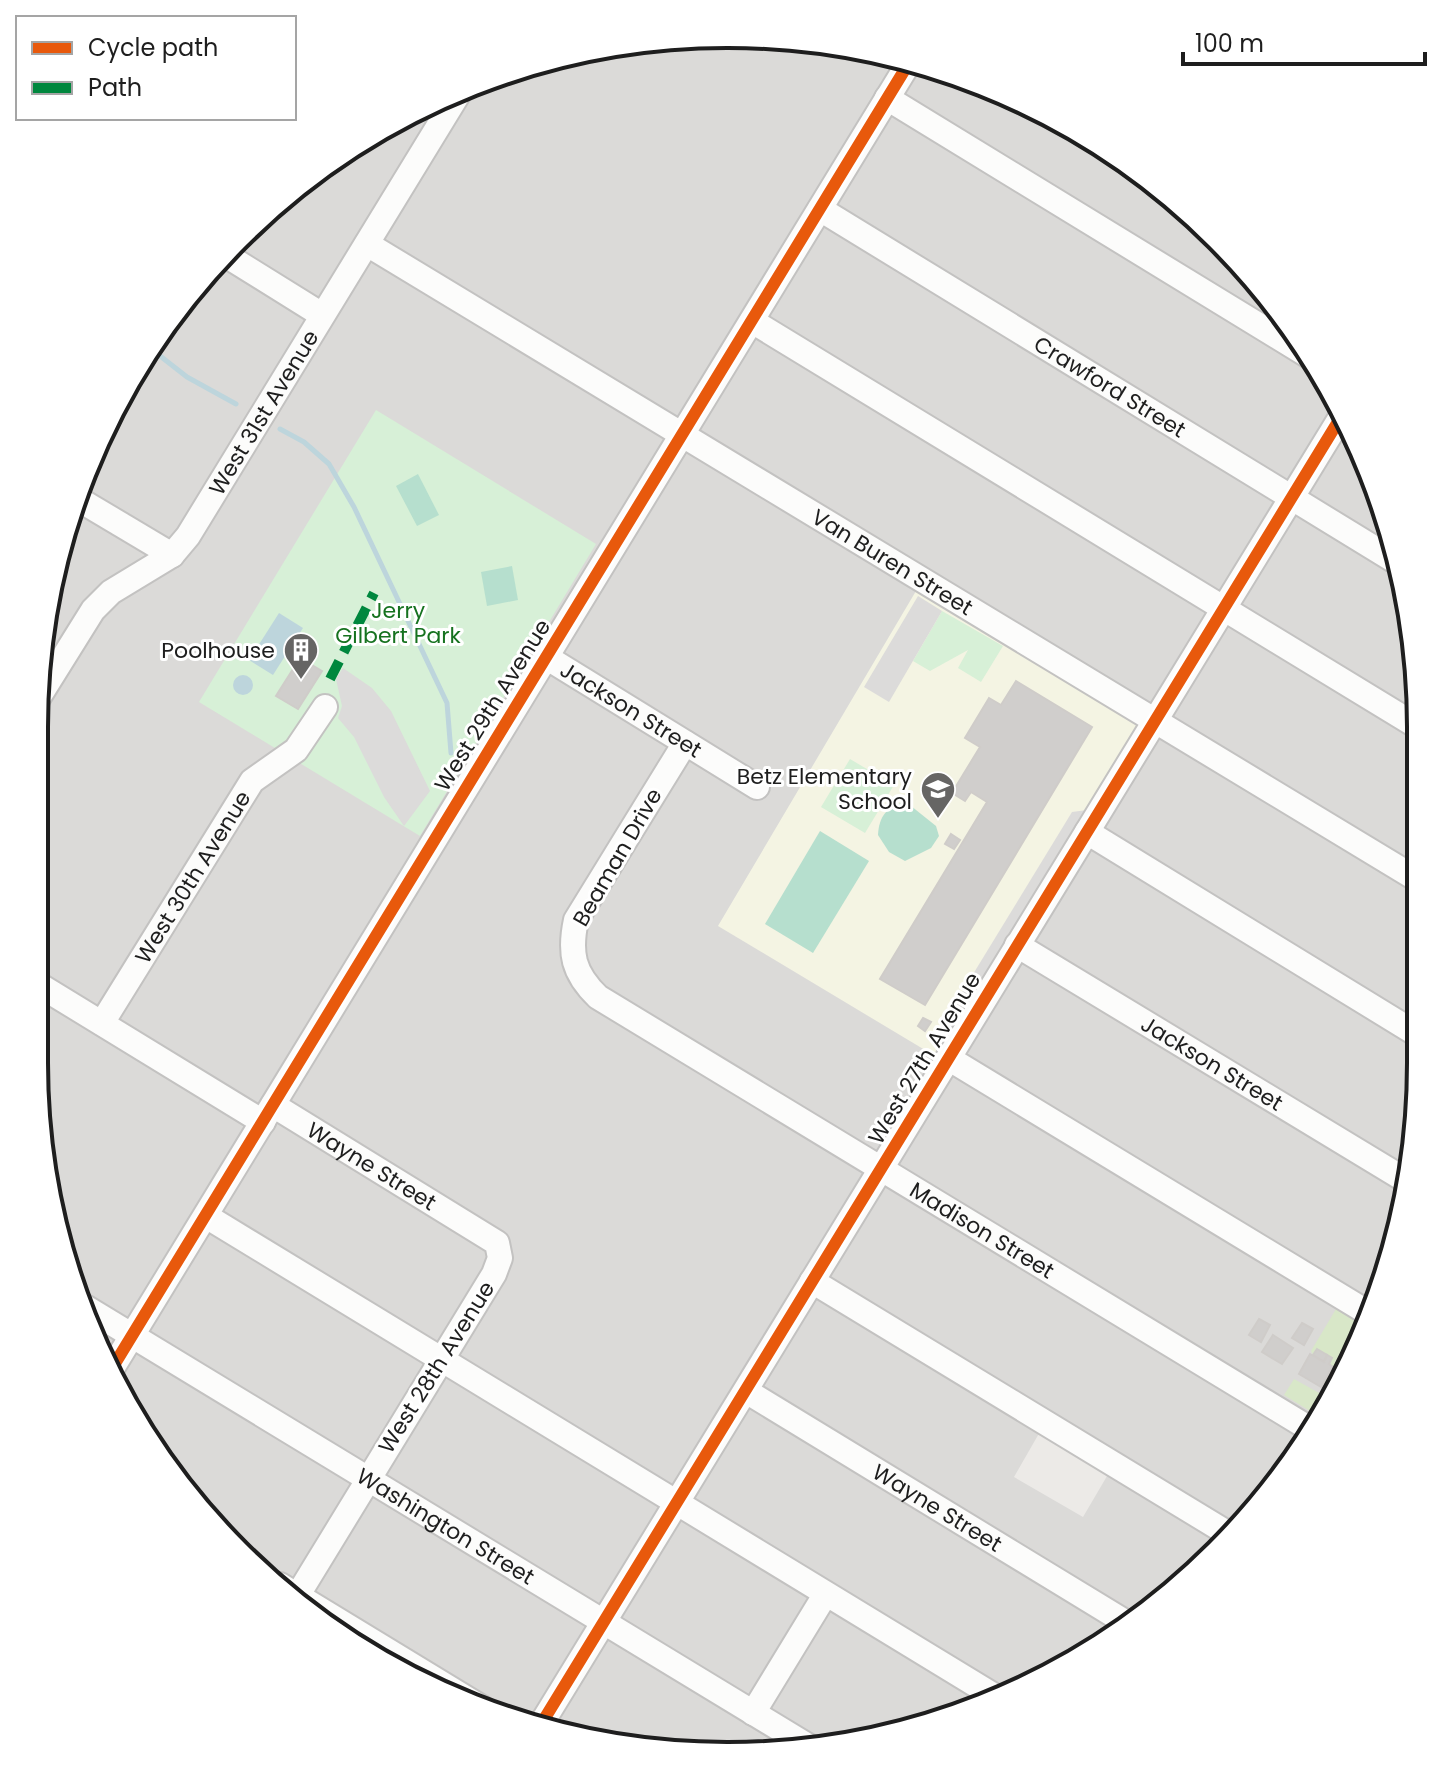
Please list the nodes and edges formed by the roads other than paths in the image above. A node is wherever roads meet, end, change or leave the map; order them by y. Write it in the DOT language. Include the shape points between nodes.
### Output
graph roads {
  1 [pos="904,71"];
  2 [pos="887,98"];
  3 [pos="450,108"];
  4 [pos="820,209"];
  5 [pos="367,244"];
  6 [pos="234,260"];
  7 [pos="322,315"];
  8 [pos="752,321"];
  9 [pos="1287,342"];
  10 [pos="1336,425"];
  11 [pos="682,434"];
  12 [pos="1292,498"];
  13 [pos="86,504"];
  14 [pos="172,555"];
  15 [pos="1385,555"];
  16 [pos="1223,609"];
  17 [pos="546,657"];
  18 [pos="49,680"];
  19 [pos="325,707"];
  20 [pos="1156,720"];
  21 [pos="1407,720"];
  22 [pos="685,743"];
  23 [pos="757,787"];
  24 [pos="1087,832"];
  25 [pos="1407,873"];
  26 [pos="1017,945"];
  27 [pos="48,990"];
  28 [pos="102,1023"];
  29 [pos="1407,1028"];
  30 [pos="656,1032"];
  31 [pos="948,1058"];
  32 [pos="268,1114"];
  33 [pos="880,1169"];
  34 [pos="1397,1175"];
  35 [pos="206,1216"];
  36 [pos="500,1258"];
  37 [pos="812,1281"];
  38 [pos="1361,1308"];
  39 [pos="96,1314"];
  40 [pos="133,1335"];
  41 [pos="440,1359"];
  42 [pos="117,1361"];
  43 [pos="746,1391"];
  44 [pos="1302,1424"];
  45 [pos="368,1478"];
  46 [pos="675,1504"];
  47 [pos="1221,1529"];
  48 [pos="295,1587"];
  49 [pos="825,1595"];
  50 [pos="1118,1618"];
  51 [pos="604,1622"];
  52 [pos="986,1691"];
  53 [pos="753,1713"];
  54 [pos="546,1717"];
  55 [pos="795,1738"];
  1 -- 2 [label="street, West 29th Avenue"];
  2 -- 4 [label="street, West 29th Avenue"];
  2 -- 9 [label="street"];
  3 -- 5 [label="street, West 31st Avenue"];
  4 -- 8 [label="street, West 29th Avenue"];
  4 -- 12 [label="street, Crawford Street"];
  5 -- 7 [label="street, West 31st Avenue"];
  5 -- 11 [label="street, Van Buren Street"];
  6 -- 7 [label="street"];
  7 -- 14 [label="street, West 31st Avenue"];
  8 -- 11 [label="street, West 29th Avenue"];
  8 -- 16 [label="street"];
  10 -- 12 [label="street, West 27th Avenue"];
  11 -- 17 [label="street, West 29th Avenue"];
  11 -- 20 [label="street, Van Buren Street"];
  12 -- 15 [label="street, Crawford Street"];
  12 -- 16 [label="street, West 27th Avenue"];
  13 -- 14 [label="street"];
  14 -- 18 [label="street, West 31st Avenue" via="111,592 93,610"];
  16 -- 20 [label="street, West 27th Avenue"];
  16 -- 21 [label="street"];
  17 -- 22 [label="street, Jackson Street"];
  17 -- 32 [label="street, West 29th Avenue"];
  19 -- 28 [label="street, West 30th Avenue" via="296,750 252,781"];
  20 -- 24 [label="street, West 27th Avenue"];
  20 -- 25 [label="street, Van Buren Street"];
  22 -- 23 [label="street, Jackson Street"];
  22 -- 30 [label="street, Beaman Drive" via="576,920 571,944 583,983"];
  24 -- 26 [label="street, West 27th Avenue"];
  24 -- 29 [label="street"];
  26 -- 31 [label="street, West 27th Avenue"];
  26 -- 34 [label="street, Jackson Street"];
  27 -- 28 [label="street, Wayne Street"];
  28 -- 32 [label="street, Wayne Street"];
  30 -- 33 [label="street, Madison Street"];
  31 -- 33 [label="street, West 27th Avenue"];
  31 -- 38 [label="street"];
  32 -- 35 [label="street, West 29th Avenue"];
  32 -- 36 [label="street, Wayne Street" via="455,1214 497,1243"];
  33 -- 37 [label="street, West 27th Avenue"];
  33 -- 44 [label="street, Madison Street"];
  35 -- 40 [label="street, West 29th Avenue"];
  35 -- 41 [label="street"];
  36 -- 41 [label="street, West 28th Avenue"];
  37 -- 43 [label="street, West 27th Avenue"];
  37 -- 47 [label="street"];
  39 -- 40 [label="street, Washington Street"];
  40 -- 42 [label="street, West 29th Avenue"];
  40 -- 45 [label="street, Washington Street"];
  41 -- 45 [label="street, West 28th Avenue"];
  41 -- 46 [label="street"];
  43 -- 46 [label="street, West 27th Avenue"];
  43 -- 50 [label="street, Wayne Street"];
  45 -- 48 [label="street, West 28th Avenue"];
  45 -- 51 [label="street, Washington Street"];
  46 -- 49 [label="street"];
  46 -- 51 [label="street, West 27th Avenue"];
  49 -- 52 [label="street"];
  49 -- 53 [label="street"];
  51 -- 53 [label="street, Washington Street"];
  51 -- 54 [label="street, West 27th Avenue"];
  53 -- 55 [label="street, Washington Street"];
}
